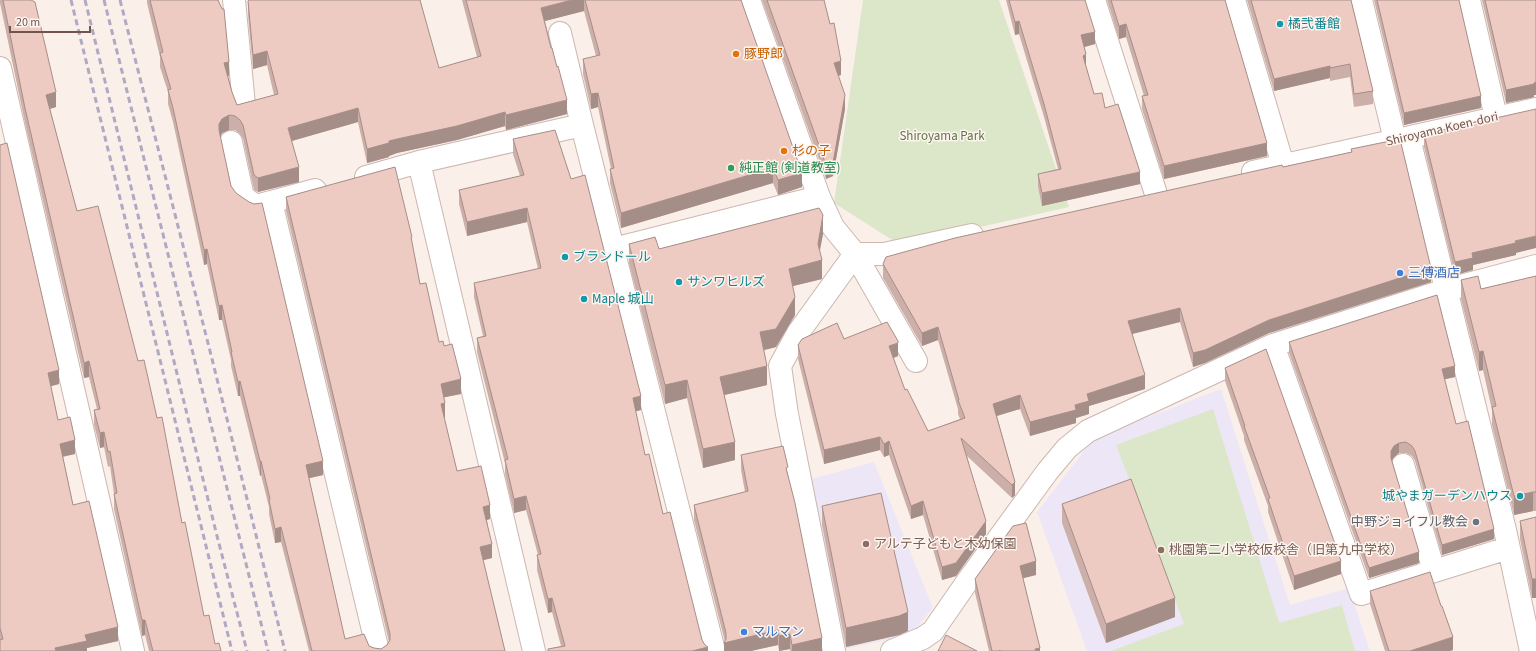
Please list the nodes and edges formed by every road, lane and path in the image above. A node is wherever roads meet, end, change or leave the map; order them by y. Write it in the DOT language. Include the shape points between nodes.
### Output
graph roads {
  1 [pos="234,0"];
  2 [pos="749,0"];
  3 [pos="1094,0"];
  4 [pos="1234,0"];
  5 [pos="1361,0"];
  6 [pos="1469,0"];
  7 [pos="560,33"];
  8 [pos="0,68"];
  9 [pos="244,105"];
  10 [pos="1536,109"];
  11 [pos="1496,117"];
  12 [pos="582,124"];
  13 [pos="1402,139"];
  14 [pos="231,142"];
  15 [pos="419,162"];
  16 [pos="1283,165"];
  17 [pos="1231,177"];
  18 [pos="1179,189"];
  19 [pos="1156,194"];
  20 [pos="819,197"];
  21 [pos="1133,199"];
  22 [pos="272,202"];
  23 [pos="993,230"];
  24 [pos="614,249"];
  25 [pos="855,254"];
  26 [pos="1536,266"];
  27 [pos="1446,290"];
  28 [pos="1273,345"];
  29 [pos="916,360"];
  30 [pos="1403,465"];
  31 [pos="1511,535"];
  32 [pos="1434,571"];
  33 [pos="133,651"];
  34 [pos="378,651"];
  35 [pos="534,651"];
  36 [pos="714,651"];
  37 [pos="834,651"];
  38 [pos="892,651"];
  39 [pos="1531,651"];
  1 -- 9 [label="street"];
  2 -- 20 [label="street"];
  3 -- 19 [label="street"];
  4 -- 16 [label="street"];
  5 -- 13 [label="street"];
  6 -- 11 [label="street"];
  7 -- 12 [label="street"];
  8 -- 33 [label="street"];
  10 -- 11 [label="street, Shiroyama Koen-dori"];
  11 -- 13 [label="street, Shiroyama Koen-dori"];
  12 -- 15 [label="street"];
  12 -- 24 [label="street"];
  13 -- 16 [label="street, Shiroyama Koen-dori"];
  13 -- 27 [label="street"];
  14 -- 22 [label="street" via="243,197 256,206"];
  15 -- 22 [label="street"];
  15 -- 35 [label="street"];
  16 -- 17 [label="street, Shiroyama Koen-dori"];
  18 -- 19 [label="street"];
  19 -- 21 [label="street"];
  20 -- 24 [label="street"];
  20 -- 25 [label="street" via="832,227"];
  22 -- 34 [label="street"];
  23 -- 25 [label="street" via="884,254"];
  24 -- 36 [label="street"];
  25 -- 29 [label="street"];
  25 -- 37 [label="street" via="798,333 780,366 787,414"];
  26 -- 27 [label="street"];
  27 -- 28 [label="street"];
  27 -- 31 [label="street"];
  28 -- 32 [label="street" via="1361,594"];
  28 -- 38 [label="street" via="1088,431 1066,448 933,630 922,638"];
  30 -- 32 [label="street"];
  31 -- 32 [label="street"];
  31 -- 39 [label="street"];
}
